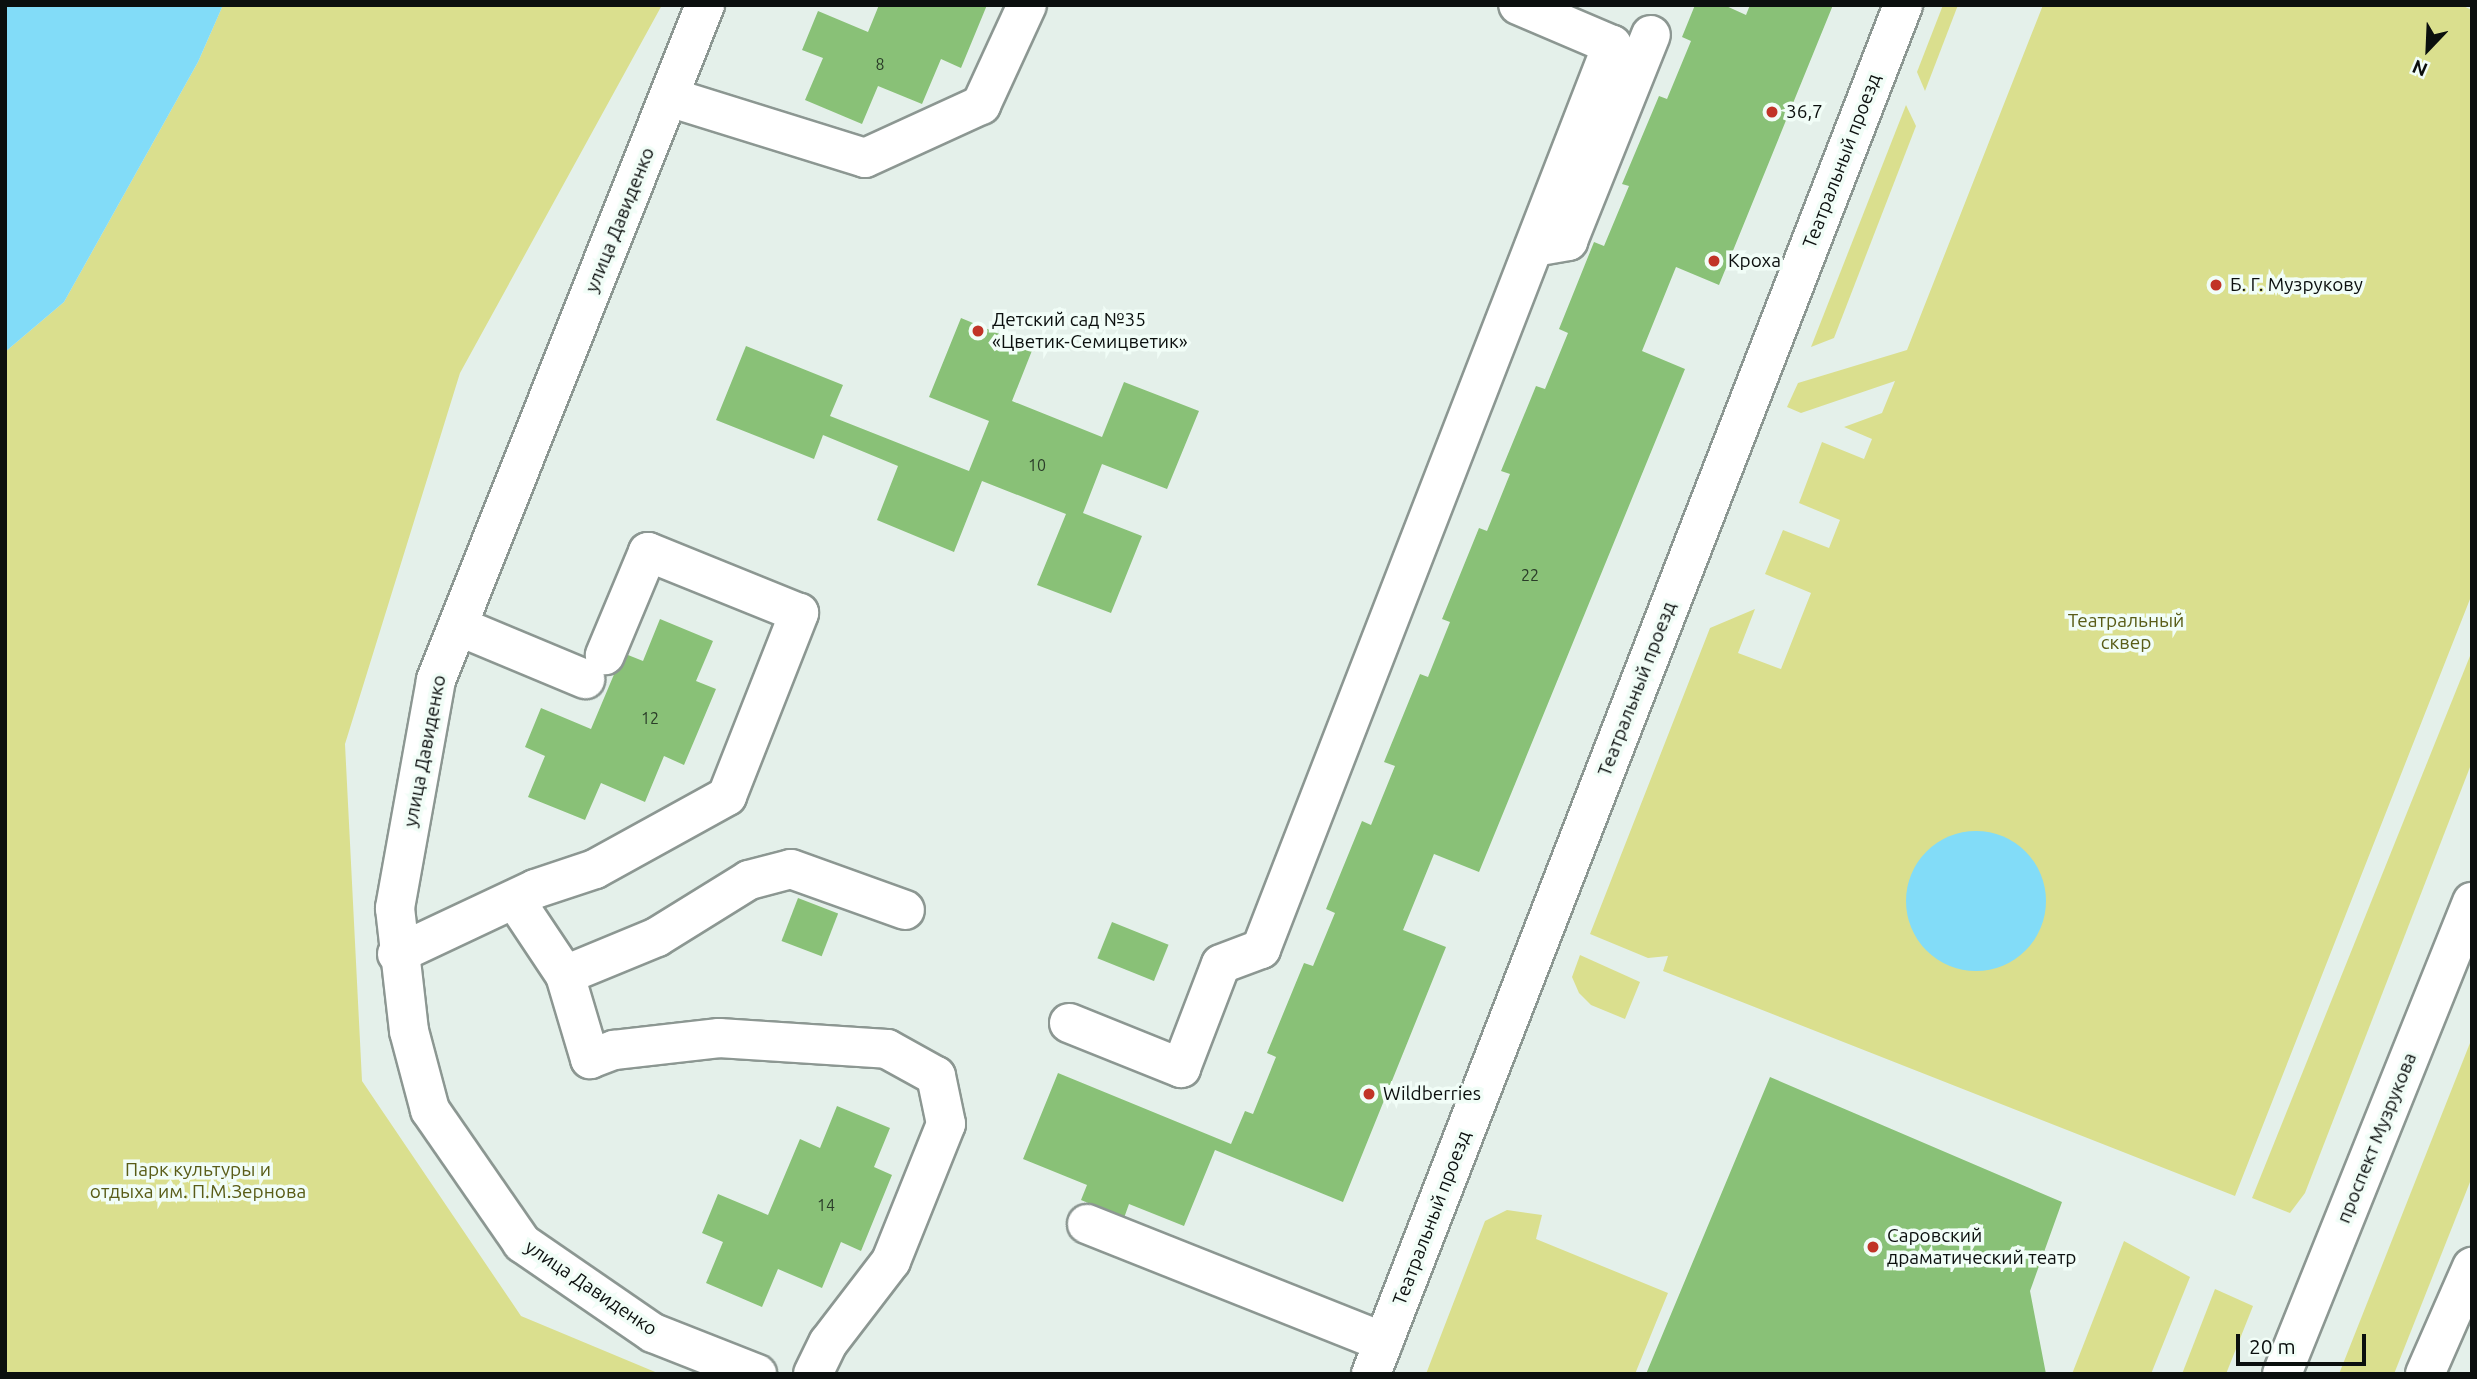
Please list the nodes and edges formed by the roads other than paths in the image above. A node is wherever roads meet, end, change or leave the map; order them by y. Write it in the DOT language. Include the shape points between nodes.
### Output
graph roads {
  1 [pos="705,5"];
  2 [pos="1027,5"];
  3 [pos="1518,5"];
  4 [pos="1903,5"];
  5 [pos="1651,36"];
  6 [pos="669,97"];
  7 [pos="1534,247"];
  8 [pos="458,626"];
  9 [pos="515,900"];
  10 [pos="2472,902"];
  11 [pos="905,911"];
  12 [pos="397,954"];
  13 [pos="565,975"];
  14 [pos="1069,1023"];
  15 [pos="1087,1224"];
  16 [pos="2472,1268"];
  17 [pos="1377,1358"];
  18 [pos="757,1374"];
  19 [pos="813,1374"];
  20 [pos="2281,1374"];
  21 [pos="2425,1374"];
  1 -- 6 [label="street, улица Давиденко"];
  2 -- 6 [label="street" via="981,105 865,158"];
  3 -- 7 [label="street" via="1612,45"];
  4 -- 17 [label="street, Театральный проезд"];
  5 -- 7 [label="street" via="1568,241"];
  6 -- 8 [label="street, улица Давиденко"];
  7 -- 14 [label="street" via="1261,949 1221,964 1181,1069"];
  8 -- 9 [label="street" via="595,667 648,552 799,613 727,796 595,869"];
  8 -- 12 [label="street, улица Давиденко" via="436,680 395,908"];
  9 -- 12 [label="street"];
  9 -- 13 [label="street"];
  10 -- 20 [label="street, проспект Музрукова"];
  11 -- 13 [label="street" via="792,869 749,880 656,937"];
  12 -- 18 [label="street, улица Давиденко" via="409,1031 430,1110 522,1243 653,1333"];
  13 -- 19 [label="street" via="590,1059 614,1050 719,1038 887,1049 936,1076 946,1124 891,1261 828,1343"];
  15 -- 17 [label="street"];
  16 -- 21 [label="street"];
}
